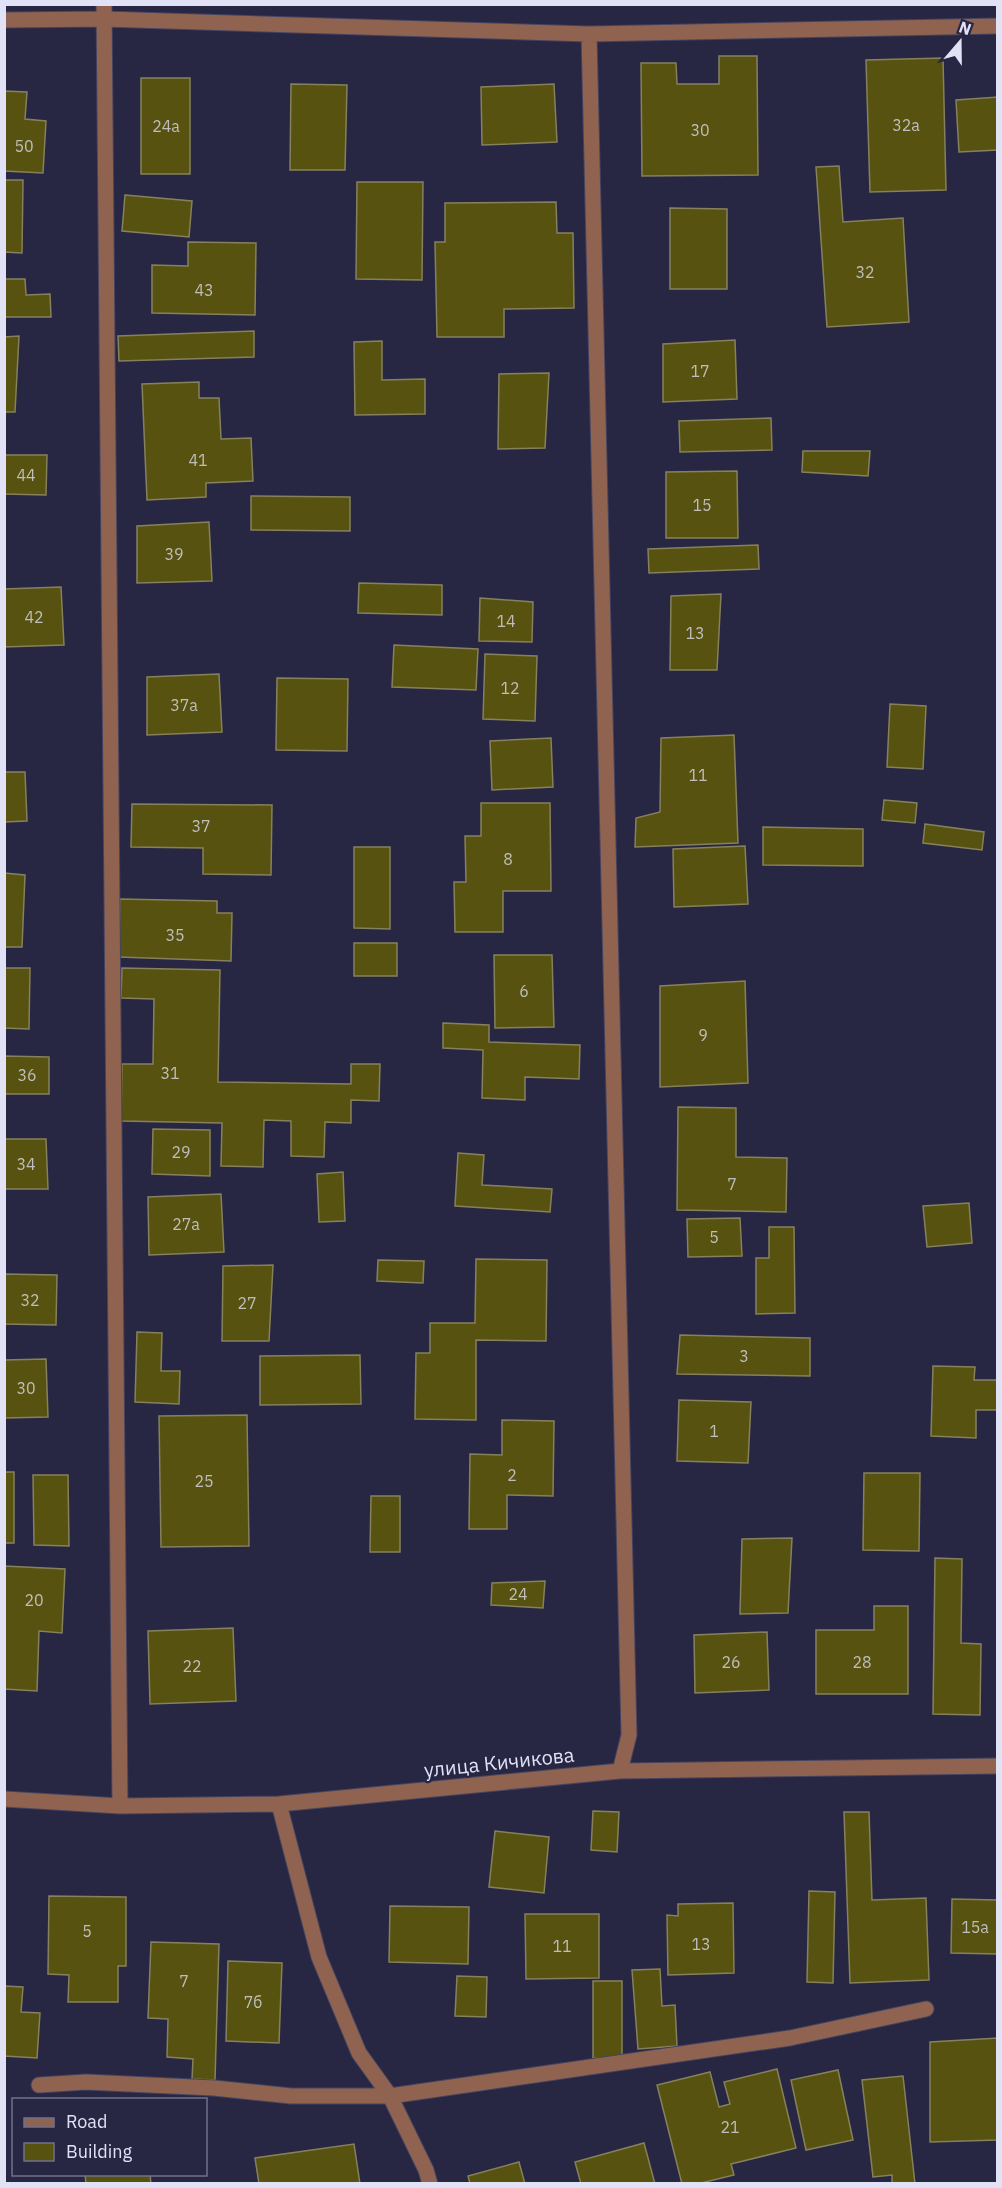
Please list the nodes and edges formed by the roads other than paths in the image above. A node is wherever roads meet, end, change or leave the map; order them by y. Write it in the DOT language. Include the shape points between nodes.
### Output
graph roads {
  1 [pos="104,12"];
  2 [pos="4,20"];
  3 [pos="998,26"];
  4 [pos="589,34"];
  5 [pos="998,1766"];
  6 [pos="620,1771"];
  7 [pos="4,1799"];
  8 [pos="279,1804"];
  9 [pos="120,1806"];
  10 [pos="926,2009"];
  11 [pos="39,2085"];
  12 [pos="390,2096"];
  13 [pos="430,2184"];
  1 -- 2 [label="street"];
  1 -- 4 [label="street"];
  1 -- 9 [label="street"];
  3 -- 4 [label="street"];
  4 -- 6 [label="street" via="629,1735"];
  5 -- 6 [label="street, улица Кичикова"];
  6 -- 8 [label="street, улица Кичикова"];
  7 -- 9 [label="street, улица Кичикова"];
  8 -- 9 [label="street, улица Кичикова"];
  8 -- 12 [label="street" via="319,1957 359,2053"];
  10 -- 12 [label="street" via="790,2038"];
  11 -- 12 [label="street" via="86,2082 291,2096"];
  12 -- 13 [label="street"];
}
